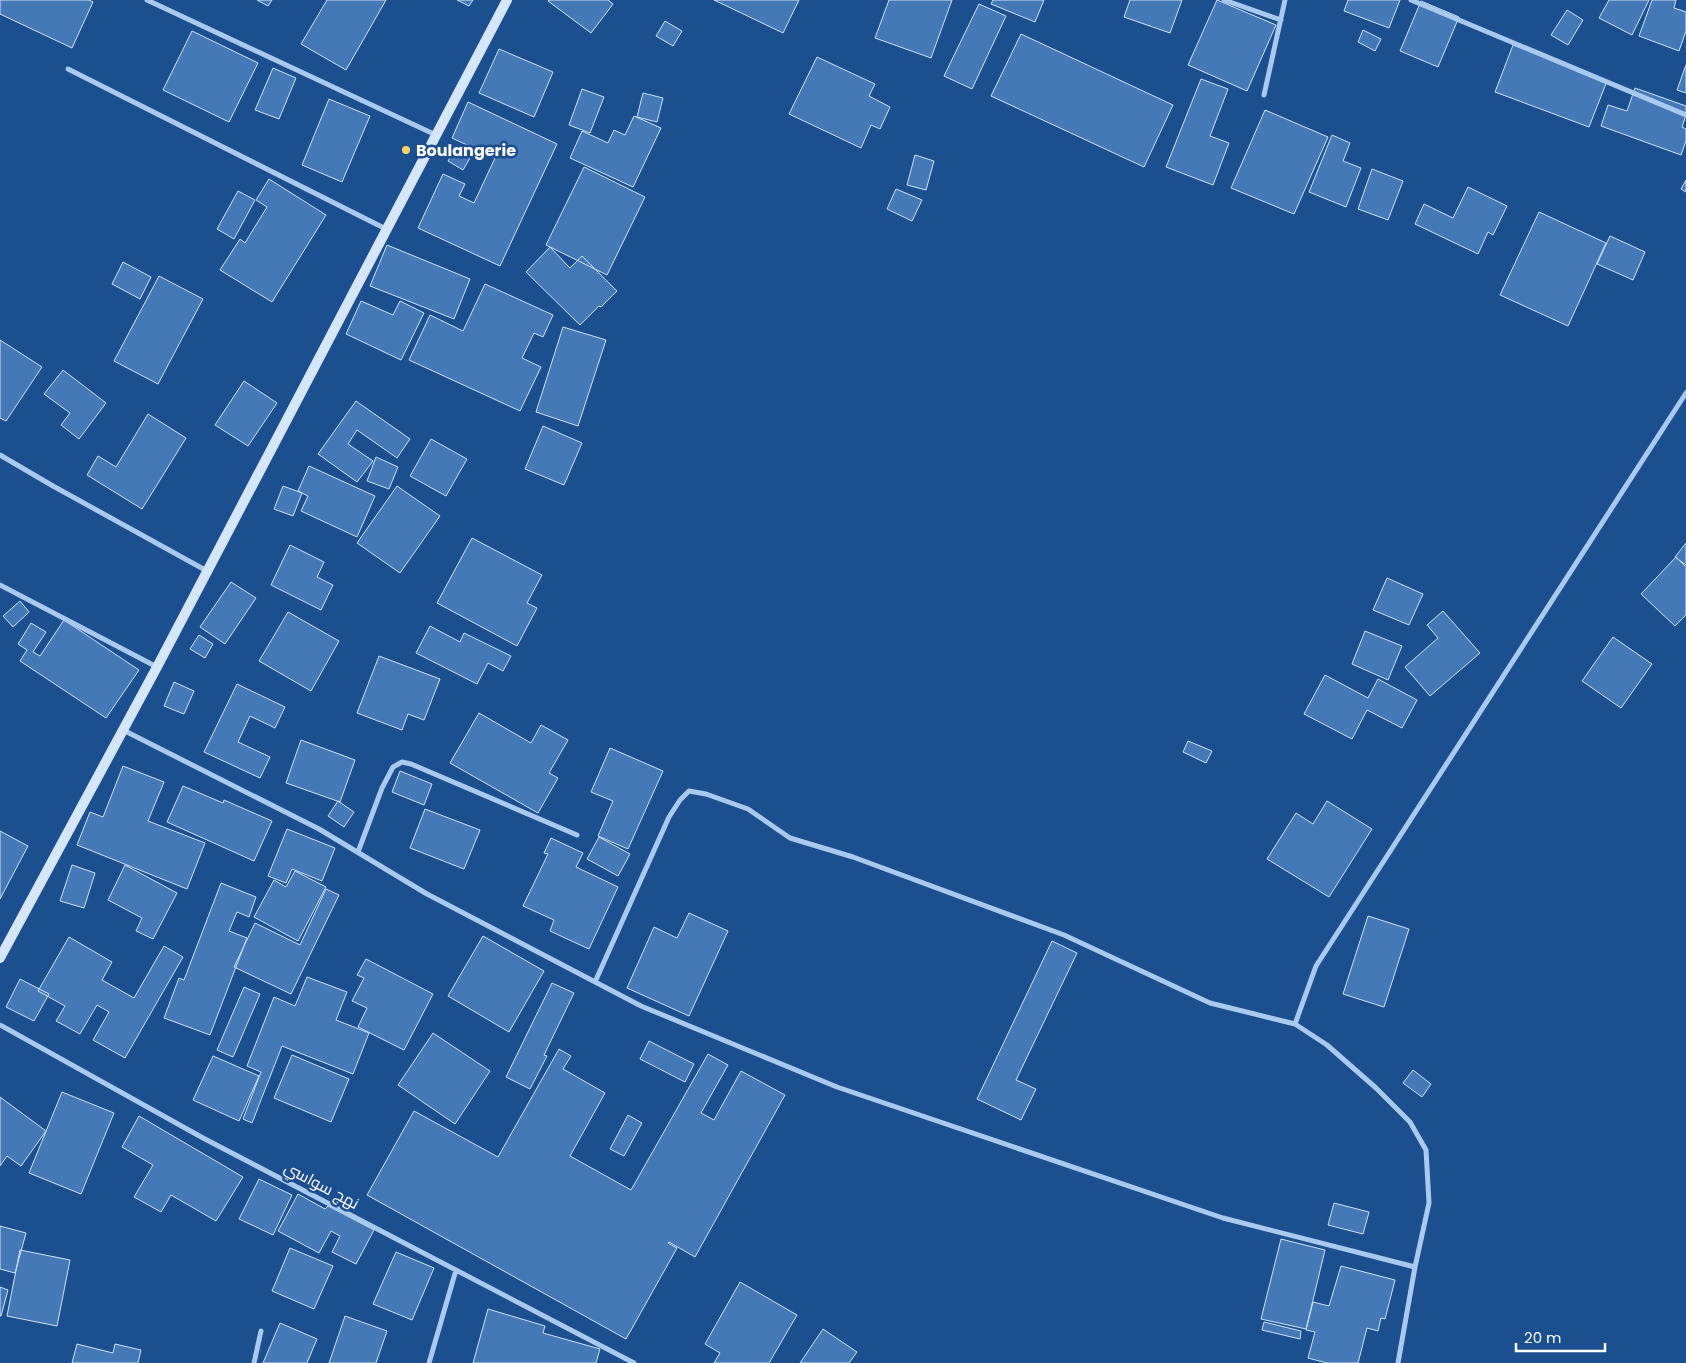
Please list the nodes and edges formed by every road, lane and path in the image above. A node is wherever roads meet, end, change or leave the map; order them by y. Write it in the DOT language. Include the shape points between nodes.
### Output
graph roads {
  1 [pos="147,0"];
  2 [pos="507,0"];
  3 [pos="1224,0"];
  4 [pos="1285,0"];
  5 [pos="1411,0"];
  6 [pos="1281,20"];
  7 [pos="68,69"];
  8 [pos="1264,95"];
  9 [pos="1686,115"];
  10 [pos="436,136"];
  11 [pos="387,230"];
  12 [pos="1686,393"];
  13 [pos="0,455"];
  14 [pos="208,571"];
  15 [pos="0,585"];
  16 [pos="157,667"];
  17 [pos="123,730"];
  18 [pos="577,835"];
  19 [pos="358,852"];
  20 [pos="0,958"];
  21 [pos="595,982"];
  22 [pos="1295,1024"];
  23 [pos="0,1025"];
  24 [pos="1415,1267"];
  25 [pos="456,1270"];
  26 [pos="260,1331"];
  27 [pos="254,1363"];
  28 [pos="430,1363"];
  29 [pos="634,1363"];
  30 [pos="1398,1363"];
  1 -- 10 [label="street"];
  2 -- 10 [label="street"];
  3 -- 6 [label="street"];
  4 -- 6 [label="street"];
  5 -- 9 [label="street"];
  6 -- 8 [label="street"];
  7 -- 11 [label="street"];
  10 -- 11 [label="street"];
  11 -- 14 [label="street"];
  12 -- 22 [label="street" via="1316,966"];
  13 -- 14 [label="street"];
  14 -- 16 [label="street"];
  15 -- 16 [label="street"];
  16 -- 17 [label="street"];
  17 -- 19 [label="street"];
  17 -- 20 [label="street"];
  18 -- 19 [label="street" via="402,762 393,767 382,788"];
  19 -- 21 [label="street" via="427,894"];
  21 -- 22 [label="street" via="669,817 689,791 748,809 790,838 853,857 1064,935 1210,1003"];
  21 -- 24 [label="street" via="641,1006 837,1087 1223,1218"];
  22 -- 24 [label="street" via="1327,1045 1376,1088 1410,1122 1426,1150 1429,1203"];
  23 -- 25 [label="street, نهج سواسي" via="203,1138"];
  24 -- 30 [label="street"];
  25 -- 28 [label="street"];
  25 -- 29 [label="street, نهج سواسي"];
  26 -- 27 [label="street"];
}
